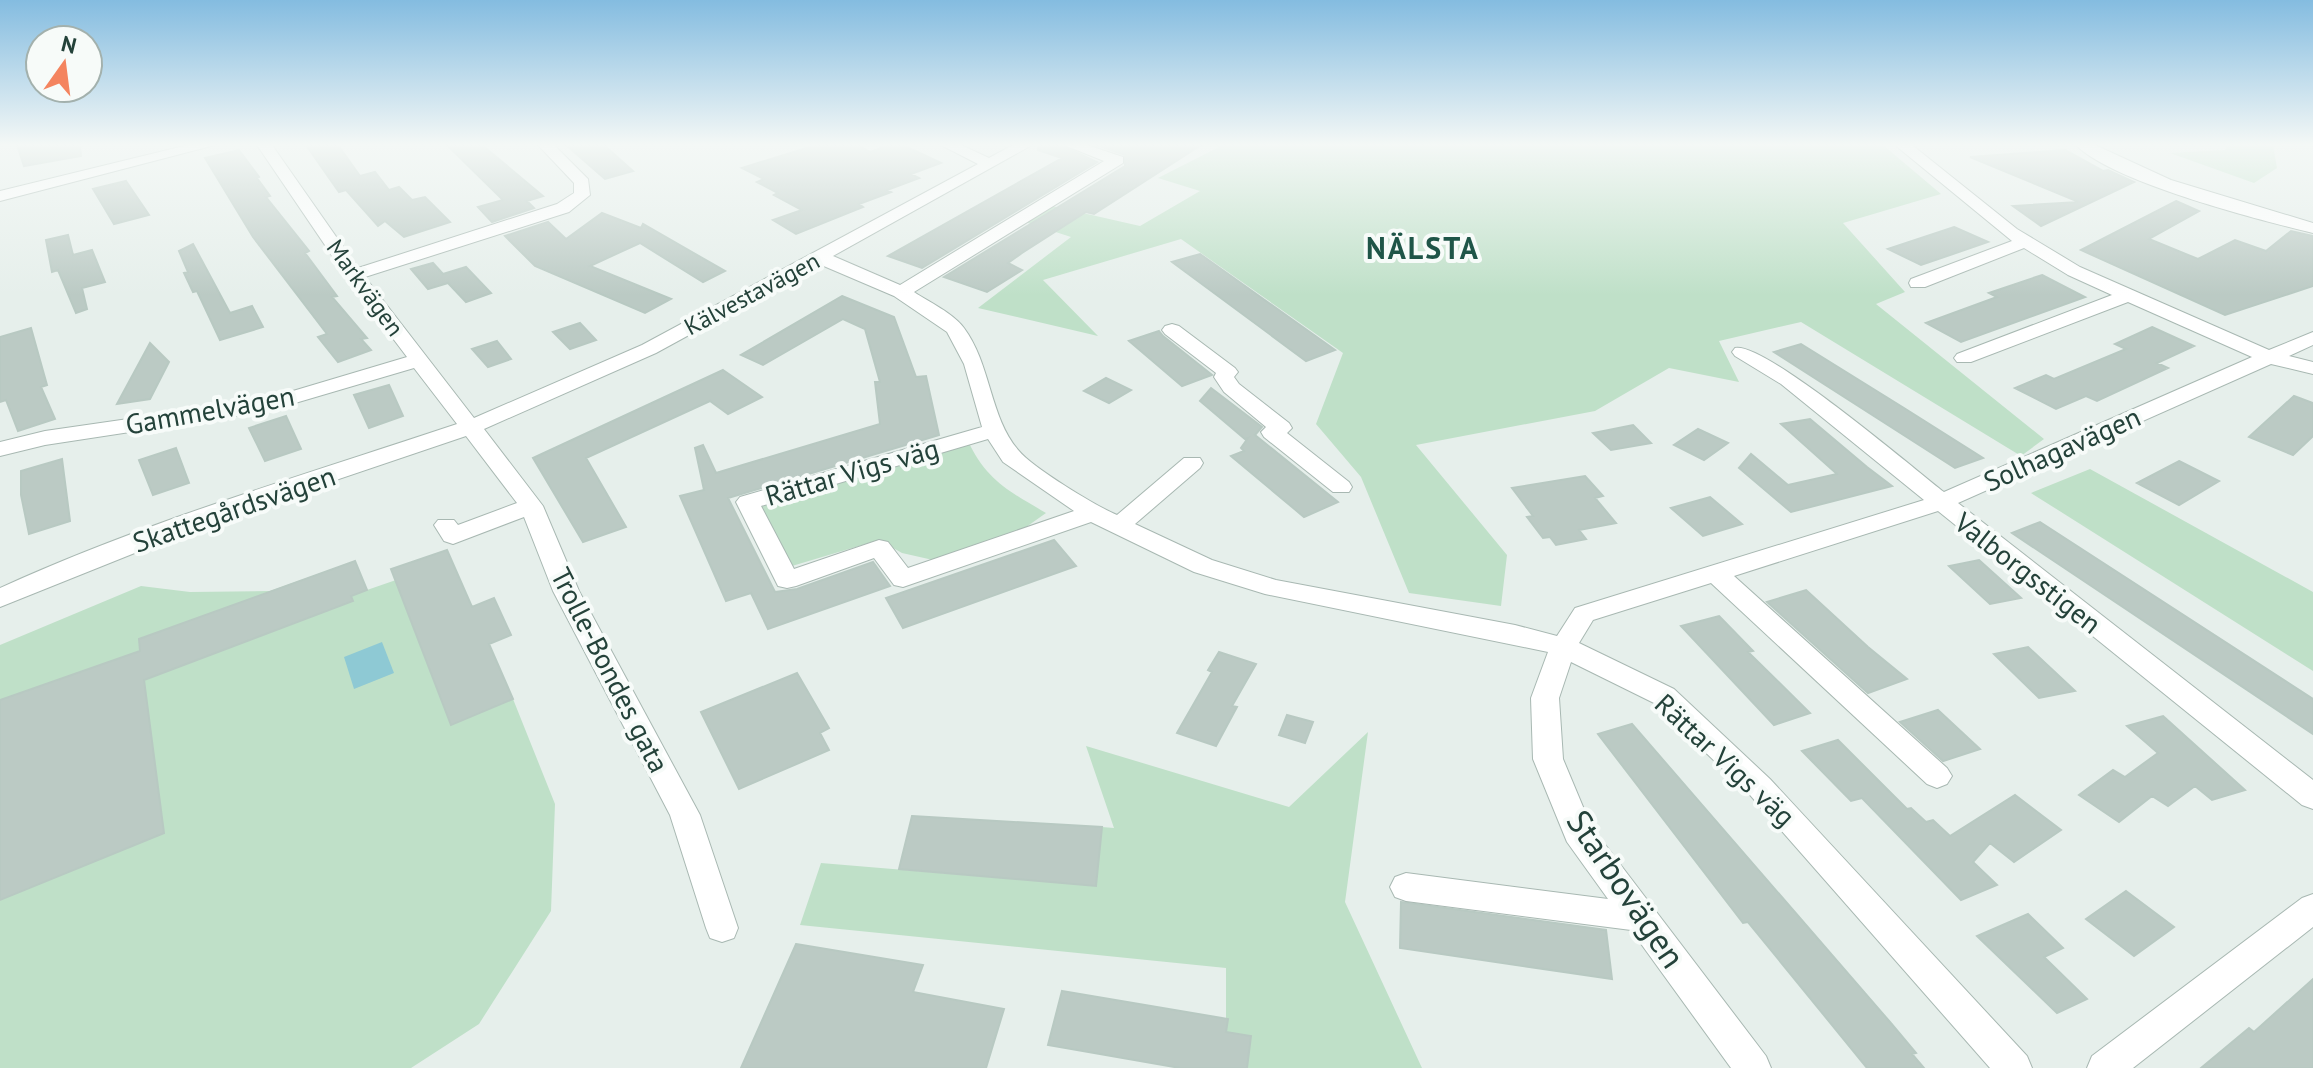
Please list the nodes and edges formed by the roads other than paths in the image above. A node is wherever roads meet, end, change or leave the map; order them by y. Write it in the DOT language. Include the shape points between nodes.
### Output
graph roads {
  1 [pos="299,195"];
  2 [pos="582,195"];
  3 [pos="935,195"];
  4 [pos="1060,195"];
  5 [pos="1965,195"];
  6 [pos="2207,195"];
  7 [pos="2313,228"];
  8 [pos="2024,242"];
  9 [pos="821,258"];
  10 [pos="354,275"];
  11 [pos="1918,283"];
  12 [pos="901,292"];
  13 [pos="2126,296"];
  14 [pos="1172,330"];
  15 [pos="2313,338"];
  16 [pos="1742,352"];
  17 [pos="2268,357"];
  18 [pos="1964,358"];
  19 [pos="418,360"];
  20 [pos="2313,368"];
  21 [pos="471,427"];
  22 [pos="994,430"];
  23 [pos="0,449"];
  24 [pos="1192,463"];
  25 [pos="1341,487"];
  26 [pos="1939,503"];
  27 [pos="531,506"];
  28 [pos="1092,513"];
  29 [pos="446,525"];
  30 [pos="1119,526"];
  31 [pos="1714,572"];
  32 [pos="0,598"];
  33 [pos="1563,647"];
  34 [pos="1937,776"];
  35 [pos="2313,797"];
  36 [pos="1406,887"];
  37 [pos="2313,908"];
  38 [pos="1641,917"];
  39 [pos="722,928"];
  40 [pos="1753,1068"];
  41 [pos="2014,1068"];
  42 [pos="2105,1068"];
  1 -- 10 [label="street, Markvägen"];
  2 -- 10 [label="street" via="563,208"];
  3 -- 9 [label="street, Kälvestavägen"];
  4 -- 12 [label="street"];
  5 -- 8 [label="street"];
  6 -- 7 [label="street"];
  8 -- 11 [label="street"];
  8 -- 13 [label="street"];
  9 -- 12 [label="street, Rättar Vigs väg"];
  9 -- 21 [label="street, Kälvestavägen" via="649,349"];
  10 -- 19 [label="street, Markvägen"];
  12 -- 22 [label="street, Rättar Vigs väg" via="955,329 974,364"];
  13 -- 17 [label="street"];
  13 -- 18 [label="street"];
  14 -- 25 [label="street" via="1228,372 1224,377 1231,388"];
  15 -- 17 [label="street, Solhagavägen"];
  16 -- 26 [label="street, Valborgsstigen" via="1788,380"];
  17 -- 20 [label="street"];
  17 -- 26 [label="street, Solhagavägen"];
  19 -- 21 [label="street, Markvägen"];
  19 -- 23 [label="street, Gammelvägen" via="268,405"];
  21 -- 27 [label="street, Trolle-Bondes gata"];
  21 -- 32 [label="street, Skattegårdsvägen" via="204,517"];
  22 -- 28 [label="street, Rättar Vigs väg" via="1011,457"];
  22 -- 28 [label="street, Rättar Vigs väg" via="748,502 787,580 879,548 903,579"];
  24 -- 30 [label="street"];
  26 -- 31 [label="street, Solhagavägen"];
  26 -- 35 [label="street, Valborgsstigen"];
  27 -- 29 [label="street" via="453,536"];
  27 -- 39 [label="street, Trolle-Bondes gata" via="566,591 685,815"];
  28 -- 30 [label="street, Rättar Vigs väg"];
  30 -- 33 [label="street, Rättar Vigs väg" via="1203,566 1274,588"];
  31 -- 33 [label="street, Solhagavägen" via="1584,614"];
  31 -- 34 [label="street"];
  33 -- 38 [label="street, Starbovägen" via="1545,698 1548,759 1578,833"];
  33 -- 41 [label="street, Rättar Vigs väg" via="1664,696 1760,787"];
  36 -- 38 [label="street"];
  37 -- 42 [label="street"];
  38 -- 40 [label="street, Starbovägen"];
}
